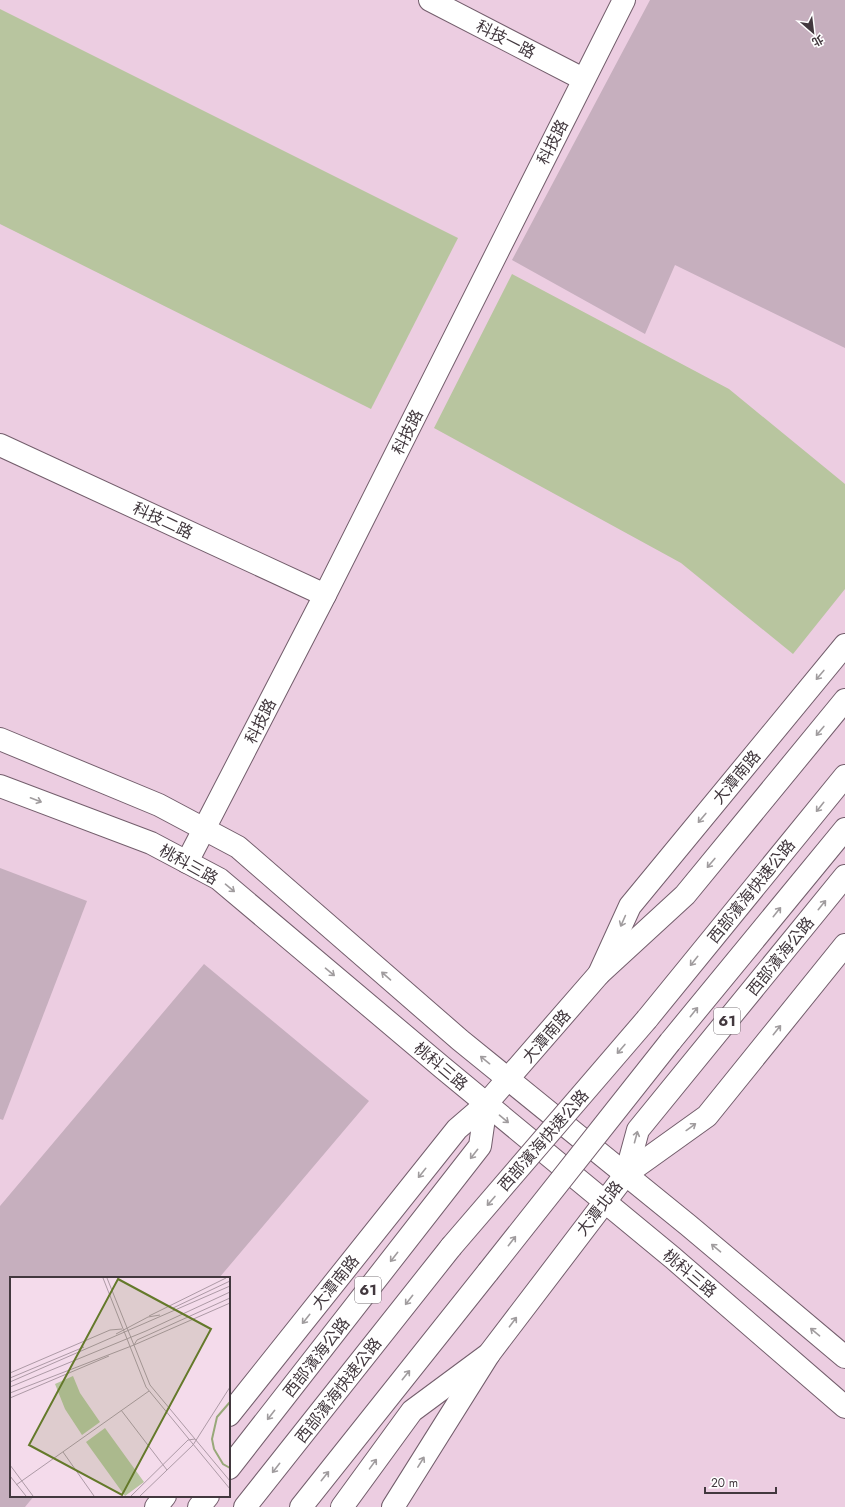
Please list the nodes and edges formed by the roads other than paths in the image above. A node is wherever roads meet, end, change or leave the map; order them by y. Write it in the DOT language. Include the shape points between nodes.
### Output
graph roads {
  1 [pos="430,0"];
  2 [pos="624,0"];
  3 [pos="583,79"];
  4 [pos="0,445"];
  5 [pos="325,595"];
  6 [pos="845,645"];
  7 [pos="845,700"];
  8 [pos="0,739"];
  9 [pos="845,776"];
  10 [pos="0,786"];
  11 [pos="205,829"];
  12 [pos="845,829"];
  13 [pos="187,862"];
  14 [pos="845,876"];
  15 [pos="845,945"];
  16 [pos="599,974"];
  17 [pos="508,1080"];
  18 [pos="486,1104"];
  19 [pos="626,1174"];
  20 [pos="604,1202"];
  21 [pos="489,1354"];
  22 [pos="845,1358"];
  23 [pos="845,1407"];
  24 [pos="230,1414"];
  25 [pos="230,1467"];
  26 [pos="163,1497"];
  27 [pos="207,1497"];
  28 [pos="156,1507"];
  29 [pos="199,1507"];
  30 [pos="245,1507"];
  31 [pos="301,1507"];
  32 [pos="342,1507"];
  33 [pos="393,1507"];
  1 -- 3 [label="main road, 科技一路"];
  2 -- 3 [label="main road, 科技路"];
  3 -- 5 [label="main road, 科技路"];
  4 -- 5 [label="main road, 科技二路"];
  5 -- 11 [label="main road, 科技路"];
  6 -- 16 [label="main road, 大潭南路, one-way" via="630,906"];
  7 -- 16 [label="main road, one-way" via="685,895"];
  8 -- 11 [label="main road, 桃科三路" via="159,805"];
  9 -- 30 [label="main road, 西部濱海快速公路 / 61, one-way, bridge" via="647,1019 451,1247"];
  10 -- 13 [label="main road, 桃科三路, one-way" via="151,843"];
  11 -- 13 [label="main road, 科技路"];
  17 -- 11 [label="main road, 桃科三路, one-way" via="238,847"];
  31 -- 12 [label="main road, 西部濱海快速公路 / 61, one-way, bridge" via="670,1042"];
  13 -- 18 [label="main road, 桃科三路, one-way" via="219,879"];
  19 -- 14 [label="main road, 西部濱海公路 / 61, one-way" via="638,1130"];
  19 -- 15 [label="main road, 大潭北路, one-way" via="707,1116"];
  16 -- 17 [label="main road, 大潭南路"];
  17 -- 18 [label="main road, 大潭南路"];
  17 -- 19 [label="main road, 桃科三路"];
  18 -- 20 [label="main road, 桃科三路, one-way"];
  18 -- 24 [label="main road, 大潭南路, one-way" via="457,1129"];
  18 -- 25 [label="main road, 西部濱海公路 / 61, one-way" via="480,1146"];
  19 -- 20 [label="main road, 大潭北路 / 61"];
  22 -- 19 [label="main road, 桃科三路, one-way"];
  21 -- 20 [label="main road, 大潭北路 / 61, one-way"];
  20 -- 23 [label="main road, 桃科三路"];
  32 -- 21 [label="main road, 61, one-way" via="412,1411"];
  33 -- 21 [label="main road, 大潭北路, one-way"];
  26 -- 28 [label="main road"];
  27 -- 29 [label="main road"];
}
